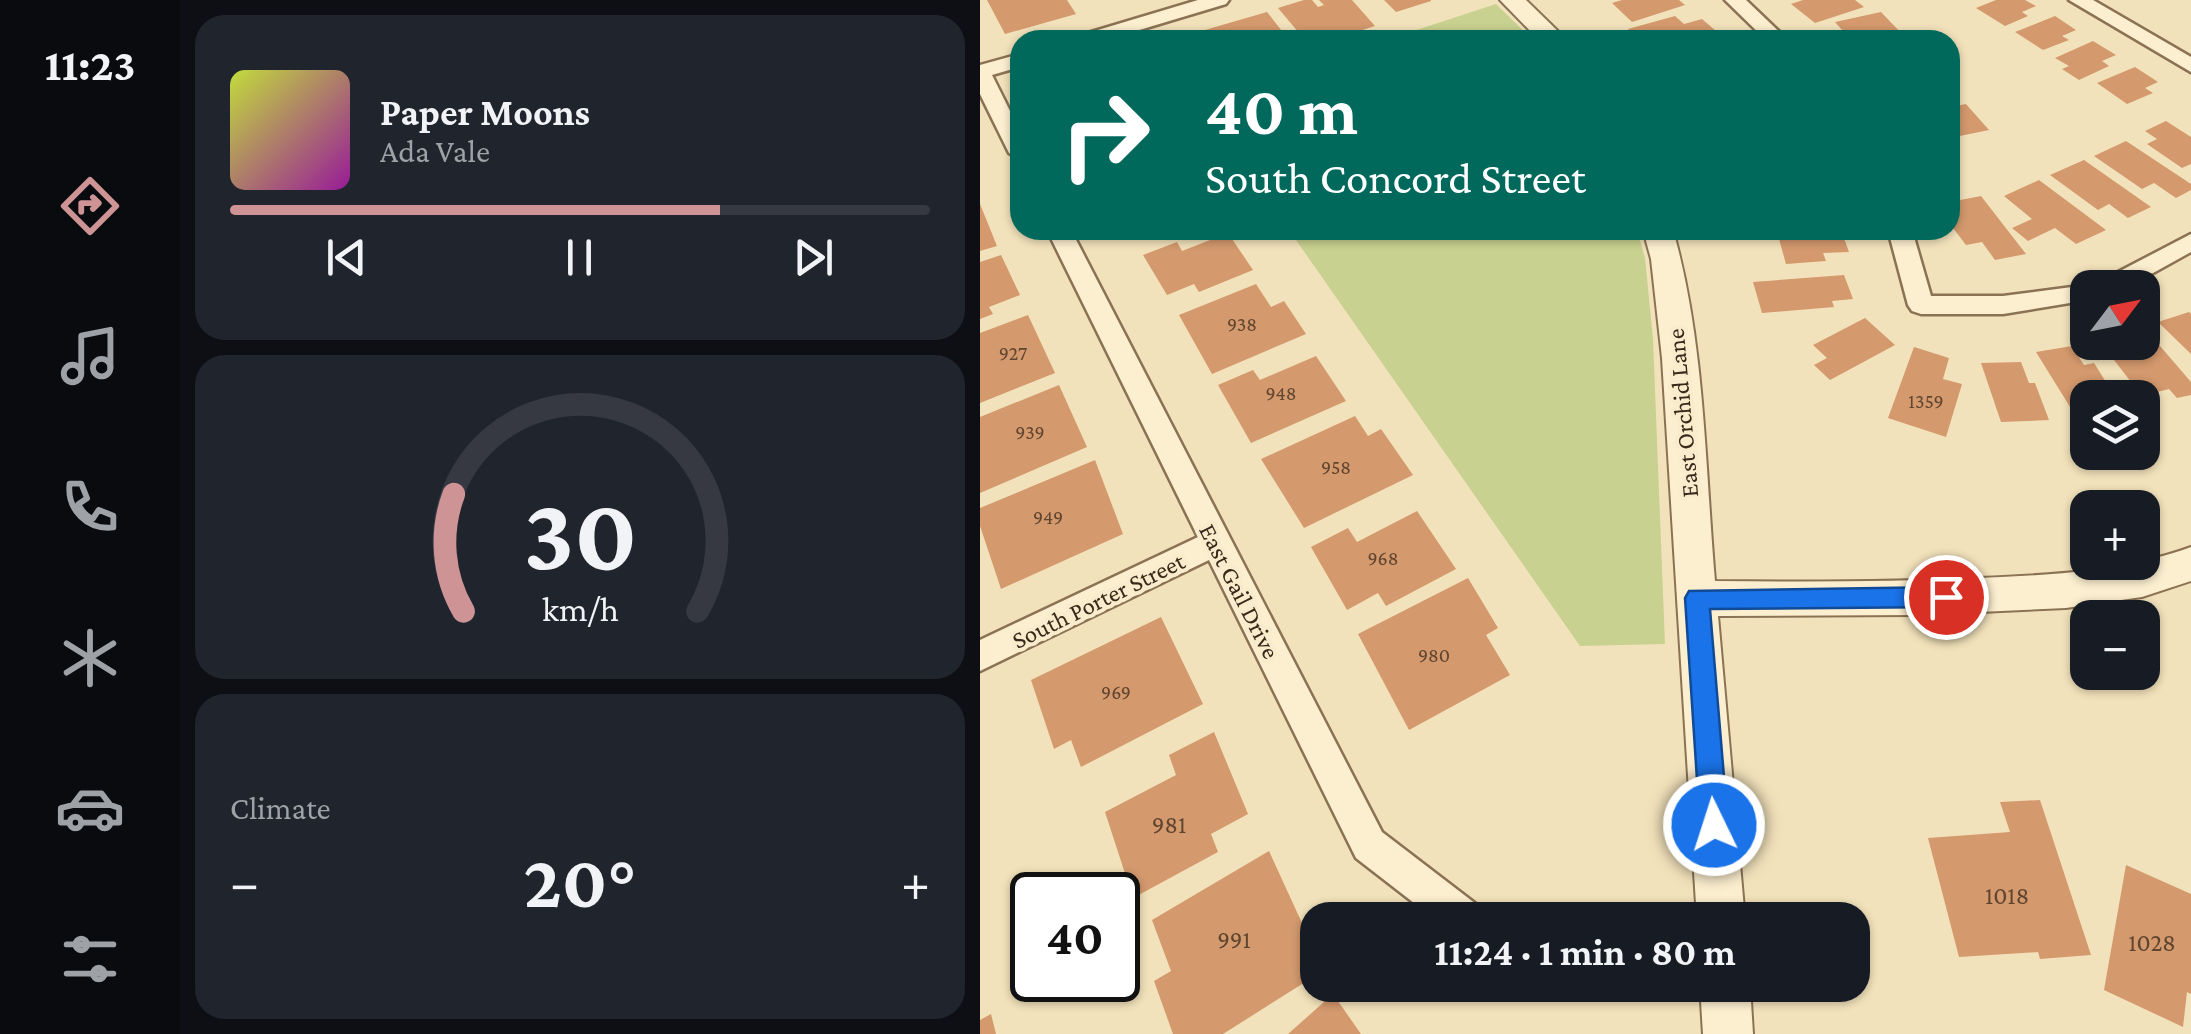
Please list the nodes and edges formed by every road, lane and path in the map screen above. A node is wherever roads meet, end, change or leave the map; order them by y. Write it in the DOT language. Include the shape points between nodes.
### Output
graph roads {
  1 [pos="1219,0"];
  2 [pos="1512,0"];
  3 [pos="1735,0"];
  4 [pos="2080,0"];
  5 [pos="1118,30"];
  6 [pos="1544,30"];
  7 [pos="1767,30"];
  8 [pos="1010,63"];
  9 [pos="2191,66"];
  10 [pos="980,72"];
  11 [pos="1010,133"];
  12 [pos="1064,240"];
  13 [pos="1661,240"];
  14 [pos="1903,240"];
  15 [pos="2191,242"];
  16 [pos="2139,270"];
  17 [pos="2070,293"];
  18 [pos="1216,543"];
  19 [pos="2191,564"];
  20 [pos="1698,598"];
  21 [pos="980,656"];
  22 [pos="1444,902"];
  23 [pos="1720,902"];
  24 [pos="1726,1002"];
  25 [pos="1728,1034"];
  1 -- 5 [label="street"];
  2 -- 6 [label="street"];
  3 -- 7 [label="street"];
  4 -- 9 [label="street"];
  8 -- 10 [label="street"];
  10 -- 11 [label="street"];
  12 -- 18 [label="street, East Gail Drive"];
  13 -- 20 [label="street, East Orchid Lane" via="1680,358"];
  14 -- 17 [label="street" via="1922,305 2003,305"];
  15 -- 16 [label="street"];
  18 -- 21 [label="street, South Porter Street"];
  18 -- 22 [label="street, East Gail Drive" via="1369,844"];
  19 -- 20 [label="street" via="2152,580 2050,592 1876,600"];
  20 -- 23 [label="street, East Orchid Lane"];
  24 -- 25 [label="street"];
}
